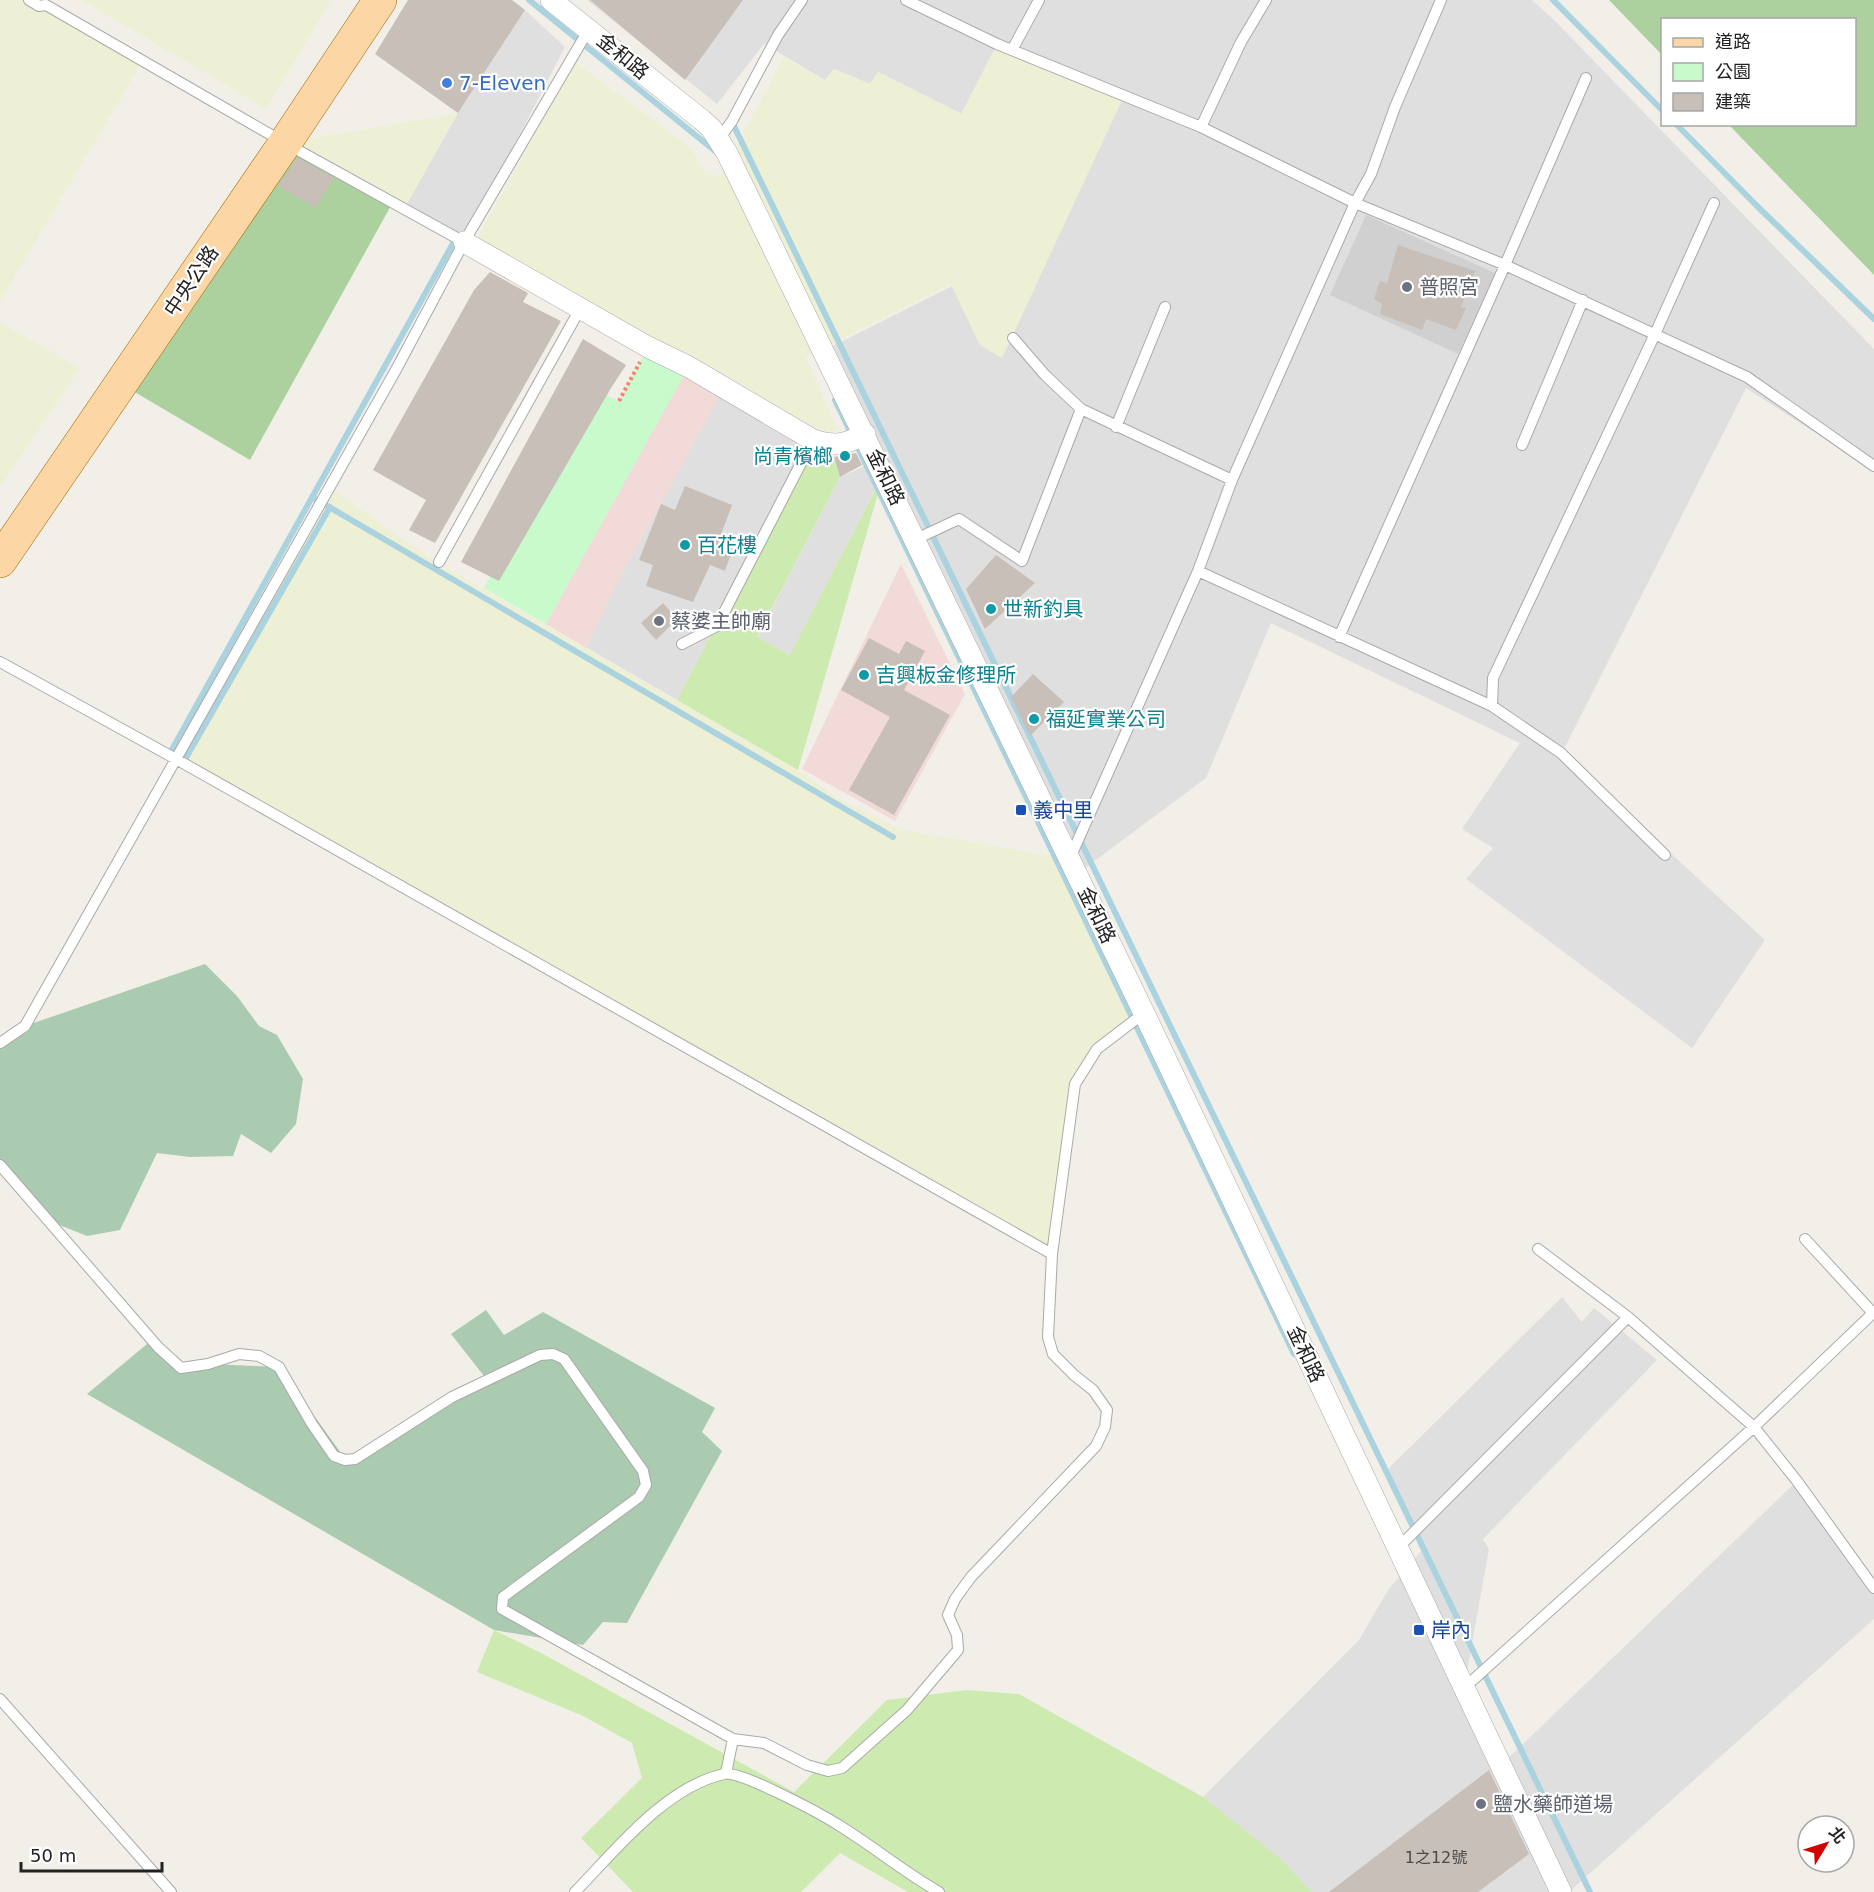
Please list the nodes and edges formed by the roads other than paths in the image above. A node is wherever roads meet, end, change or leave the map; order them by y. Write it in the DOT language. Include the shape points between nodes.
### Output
graph roads {
  1 [pos="29,0"];
  2 [pos="380,0"];
  3 [pos="551,0"];
  4 [pos="802,0"];
  5 [pos="906,0"];
  6 [pos="1039,0"];
  7 [pos="1266,0"];
  8 [pos="1441,0"];
  9 [pos="589,29"];
  10 [pos="1012,50"];
  11 [pos="1586,78"];
  12 [pos="1201,127"];
  13 [pos="719,139"];
  14 [pos="285,143"];
  15 [pos="1354,203"];
  16 [pos="1714,203"];
  17 [pos="464,242"];
  18 [pos="1505,265"];
  19 [pos="1582,300"];
  20 [pos="576,306"];
  21 [pos="1165,307"];
  22 [pos="1655,334"];
  23 [pos="1013,338"];
  24 [pos="1081,409"];
  25 [pos="1116,427"];
  26 [pos="865,434"];
  27 [pos="813,440"];
  28 [pos="1521,446"];
  29 [pos="1874,466"];
  30 [pos="1232,480"];
  31 [pos="916,539"];
  32 [pos="0,561"];
  33 [pos="439,562"];
  34 [pos="1198,571"];
  35 [pos="1339,637"];
  36 [pos="682,644"];
  37 [pos="0,662"];
  38 [pos="1492,706"];
  39 [pos="176,759"];
  40 [pos="1665,855"];
  41 [pos="1070,860"];
  42 [pos="1144,1013"];
  43 [pos="0,1043"];
  44 [pos="0,1165"];
  45 [pos="1805,1239"];
  46 [pos="1538,1249"];
  47 [pos="1052,1254"];
  48 [pos="1873,1313"];
  49 [pos="1628,1317"];
  50 [pos="1754,1427"];
  51 [pos="1398,1548"];
  52 [pos="1874,1588"];
  53 [pos="1464,1689"];
  54 [pos="0,1699"];
  55 [pos="734,1739"];
  56 [pos="726,1773"];
  57 [pos="171,1892"];
  58 [pos="575,1892"];
  59 [pos="939,1892"];
  60 [pos="1561,1892"];
  1 -- 14 [label="lane" via="46,5"];
  2 -- 14 [label="main road, 中央公路"];
  3 -- 9 [label="street, 金和路"];
  4 -- 13 [label="lane"];
  5 -- 10 [label="lane"];
  6 -- 10 [label="lane"];
  7 -- 12 [label="lane" via="1241,42"];
  8 -- 15 [label="lane" via="1371,174"];
  9 -- 13 [label="street, 金和路" via="702,120"];
  9 -- 17 [label="lane"];
  10 -- 12 [label="lane"];
  11 -- 18 [label="lane"];
  12 -- 15 [label="lane"];
  13 -- 26 [label="street, 金和路"];
  14 -- 17 [label="lane"];
  14 -- 32 [label="main road, 中央公路"];
  15 -- 18 [label="lane"];
  15 -- 30 [label="lane"];
  16 -- 22 [label="lane"];
  17 -- 20 [label="street"];
  17 -- 39 [label="lane"];
  18 -- 19 [label="lane"];
  18 -- 35 [label="lane"];
  19 -- 22 [label="lane"];
  19 -- 28 [label="lane"];
  20 -- 27 [label="street" via="689,366"];
  20 -- 33 [label="lane"];
  21 -- 25 [label="lane"];
  22 -- 29 [label="lane" via="1747,376"];
  22 -- 38 [label="lane" via="1493,678"];
  23 -- 24 [label="lane"];
  24 -- 25 [label="lane"];
  24 -- 31 [label="lane" via="1022,561 959,519"];
  25 -- 30 [label="lane"];
  26 -- 27 [label="street" via="846,444"];
  26 -- 31 [label="street, 金和路"];
  27 -- 36 [label="lane" via="717,626"];
  30 -- 34 [label="lane"];
  31 -- 41 [label="street, 金和路"];
  34 -- 35 [label="lane"];
  34 -- 41 [label="lane"];
  35 -- 38 [label="lane"];
  37 -- 39 [label="lane"];
  38 -- 40 [label="lane" via="1561,753"];
  39 -- 43 [label="lane" via="25,1026"];
  39 -- 47 [label="lane"];
  41 -- 42 [label="street, 金和路"];
  42 -- 47 [label="lane" via="1097,1049 1075,1084"];
  42 -- 51 [label="street, 金和路"];
  44 -- 55 [label="lane" via="180,1368 239,1354 259,1356 279,1367 334,1456 345,1461 355,1459 452,1397 540,1355 554,1354 564,1359 643,1471 646,1485 639,1497 503,1597 502,1609"];
  45 -- 48 [label="lane"];
  46 -- 49 [label="lane"];
  47 -- 55 [label="lane" via="1048,1337 1053,1354 1093,1390 1107,1410 1105,1427 1096,1446 971,1577 955,1599 948,1615 957,1635 958,1650 907,1710 842,1768 828,1772 764,1743"];
  48 -- 50 [label="lane"];
  49 -- 50 [label="lane"];
  49 -- 51 [label="lane"];
  50 -- 52 [label="lane"];
  50 -- 53 [label="lane"];
  51 -- 53 [label="street, 金和路"];
  53 -- 60 [label="street, 金和路"];
  54 -- 57 [label="lane"];
  55 -- 56 [label="lane"];
  56 -- 58 [label="lane" via="685,1790 655,1811"];
  56 -- 59 [label="lane" via="746,1778 839,1825"];
}
